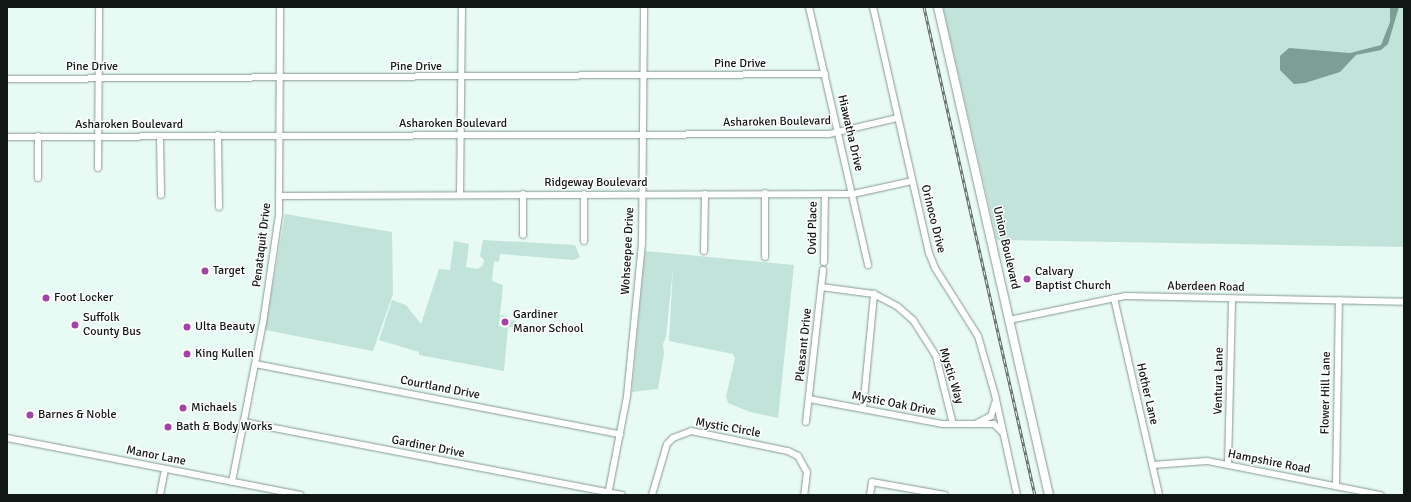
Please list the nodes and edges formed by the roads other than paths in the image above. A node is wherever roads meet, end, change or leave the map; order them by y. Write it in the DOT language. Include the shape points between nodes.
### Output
graph roads {
  1 [pos="99,7"];
  2 [pos="280,7"];
  3 [pos="462,7"];
  4 [pos="644,7"];
  5 [pos="809,7"];
  6 [pos="873,7"];
  7 [pos="938,7"];
  8 [pos="825,74"];
  9 [pos="643,76"];
  10 [pos="98,78"];
  11 [pos="280,78"];
  12 [pos="462,78"];
  13 [pos="7,79"];
  14 [pos="898,118"];
  15 [pos="838,132"];
  16 [pos="643,134"];
  17 [pos="218,135"];
  18 [pos="461,135"];
  19 [pos="38,136"];
  20 [pos="160,136"];
  21 [pos="280,136"];
  22 [pos="7,137"];
  23 [pos="98,137"];
  24 [pos="98,168"];
  25 [pos="38,178"];
  26 [pos="912,181"];
  27 [pos="642,193"];
  28 [pos="523,194"];
  29 [pos="584,194"];
  30 [pos="705,194"];
  31 [pos="765,194"];
  32 [pos="825,194"];
  33 [pos="853,194"];
  34 [pos="161,195"];
  35 [pos="460,195"];
  36 [pos="280,196"];
  37 [pos="220,207"];
  38 [pos="522,235"];
  39 [pos="584,241"];
  40 [pos="704,251"];
  41 [pos="765,257"];
  42 [pos="824,262"];
  43 [pos="868,265"];
  44 [pos="823,270"];
  45 [pos="821,288"];
  46 [pos="874,294"];
  47 [pos="1114,298"];
  48 [pos="1232,299"];
  49 [pos="1339,300"];
  50 [pos="1404,302"];
  51 [pos="1009,320"];
  52 [pos="255,364"];
  53 [pos="996,395"];
  54 [pos="809,398"];
  55 [pos="863,409"];
  56 [pos="243,422"];
  57 [pos="806,422"];
  58 [pos="953,424"];
  59 [pos="975,424"];
  60 [pos="620,434"];
  61 [pos="1004,436"];
  62 [pos="7,438"];
  63 [pos="1152,465"];
  64 [pos="1228,465"];
  65 [pos="165,469"];
  66 [pos="232,482"];
  67 [pos="1336,486"];
  68 [pos="608,494"];
  69 [pos="160,495"];
  70 [pos="301,495"];
  71 [pos="622,495"];
  72 [pos="652,495"];
  73 [pos="804,495"];
  74 [pos="870,495"];
  75 [pos="945,495"];
  76 [pos="1017,495"];
  77 [pos="1048,495"];
  78 [pos="1159,495"];
  79 [pos="1381,495"];
  1 -- 10 [label="street"];
  2 -- 11 [label="street, Penataquit Drive"];
  3 -- 12 [label="street"];
  4 -- 9 [label="street, Wohseepee Drive"];
  5 -- 8 [label="street, Hiawatha Drive"];
  6 -- 14 [label="street, Orinoco Drive"];
  7 -- 51 [label="main road, Union Boulevard"];
  8 -- 9 [label="street, Pine Drive"];
  8 -- 15 [label="street, Hiawatha Drive"];
  9 -- 12 [label="street, Pine Drive"];
  9 -- 16 [label="street, Wohseepee Drive"];
  10 -- 11 [label="street, Pine Drive"];
  10 -- 13 [label="street, Pine Drive"];
  10 -- 23 [label="street"];
  11 -- 12 [label="street, Pine Drive"];
  11 -- 21 [label="street, Penataquit Drive"];
  12 -- 18 [label="street"];
  14 -- 15 [label="street, Asharoken Boulevard"];
  14 -- 26 [label="street, Orinoco Drive"];
  15 -- 16 [label="street, Asharoken Boulevard"];
  15 -- 33 [label="street, Hiawatha Drive"];
  16 -- 18 [label="street, Asharoken Boulevard"];
  16 -- 27 [label="street, Wohseepee Drive"];
  17 -- 20 [label="street, Asharoken Boulevard"];
  17 -- 21 [label="street, Asharoken Boulevard"];
  17 -- 37 [label="street"];
  18 -- 21 [label="street, Asharoken Boulevard"];
  18 -- 35 [label="street"];
  19 -- 22 [label="street, Asharoken Boulevard"];
  19 -- 23 [label="street, Asharoken Boulevard"];
  19 -- 25 [label="street"];
  20 -- 23 [label="street, Asharoken Boulevard"];
  20 -- 34 [label="street"];
  21 -- 36 [label="street, Penataquit Drive"];
  23 -- 24 [label="street"];
  26 -- 33 [label="street, Ridgeway Boulevard"];
  26 -- 53 [label="street, Orinoco Drive" via="929,254 935,268 978,336"];
  27 -- 29 [label="street, Ridgeway Boulevard"];
  27 -- 30 [label="street, Ridgeway Boulevard"];
  27 -- 60 [label="street, Wohseepee Drive" via="642,244 627,396"];
  28 -- 29 [label="street, Ridgeway Boulevard"];
  28 -- 35 [label="street, Ridgeway Boulevard"];
  28 -- 38 [label="street"];
  29 -- 39 [label="street"];
  30 -- 31 [label="street, Ridgeway Boulevard"];
  30 -- 40 [label="street"];
  31 -- 32 [label="street, Ridgeway Boulevard"];
  31 -- 41 [label="street"];
  32 -- 33 [label="street, Ridgeway Boulevard"];
  32 -- 42 [label="street, Ovid Place"];
  33 -- 43 [label="street, Hiawatha Drive"];
  35 -- 36 [label="street, Ridgeway Boulevard"];
  36 -- 52 [label="street, Penataquit Drive"];
  44 -- 45 [label="street, Pleasant Drive"];
  45 -- 46 [label="street, Mystic Way"];
  45 -- 54 [label="street, Pleasant Drive"];
  46 -- 55 [label="street"];
  46 -- 58 [label="street, Mystic Way" via="898,307 913,320 925,336 937,362"];
  47 -- 48 [label="street, Aberdeen Road"];
  47 -- 51 [label="street, Aberdeen Road"];
  47 -- 63 [label="street, Hother Lane"];
  48 -- 49 [label="street, Aberdeen Road"];
  48 -- 64 [label="street, Ventura Lane"];
  49 -- 50 [label="street, Aberdeen Road"];
  49 -- 67 [label="street, Flower Hill Lane"];
  51 -- 77 [label="main road, Union Boulevard"];
  52 -- 56 [label="street, Penataquit Drive"];
  52 -- 60 [label="street, Courtland Drive"];
  53 -- 59 [label="street, Mystic Oak Drive" via="993,414"];
  53 -- 61 [label="street, Orinoco Drive"];
  54 -- 55 [label="street, Mystic Oak Drive"];
  54 -- 57 [label="street, Pleasant Drive"];
  55 -- 58 [label="street, Mystic Oak Drive"];
  56 -- 66 [label="street, Penataquit Drive"];
  56 -- 68 [label="street, Gardiner Drive"];
  58 -- 59 [label="street, Mystic Oak Drive"];
  59 -- 61 [label="street, Mystic Oak Drive" via="994,424 1000,428"];
  60 -- 68 [label="street, Wohseepee Drive"];
  61 -- 76 [label="street, Orinoco Drive"];
  62 -- 65 [label="street, Manor Lane"];
  63 -- 64 [label="street, Hampshire Road" via="1195,460"];
  63 -- 78 [label="street, Hother Lane"];
  64 -- 67 [label="street, Hampshire Road"];
  65 -- 66 [label="street, Manor Lane"];
  65 -- 69 [label="street"];
  66 -- 70 [label="street, Manor Lane"];
  67 -- 79 [label="street, Hampshire Road"];
  68 -- 71 [label="street"];
  72 -- 73 [label="street, Mystic Circle" via="667,444 673,438 691,431 788,451 798,456 807,472"];
  74 -- 75 [label="street" via="872,482"];
}
